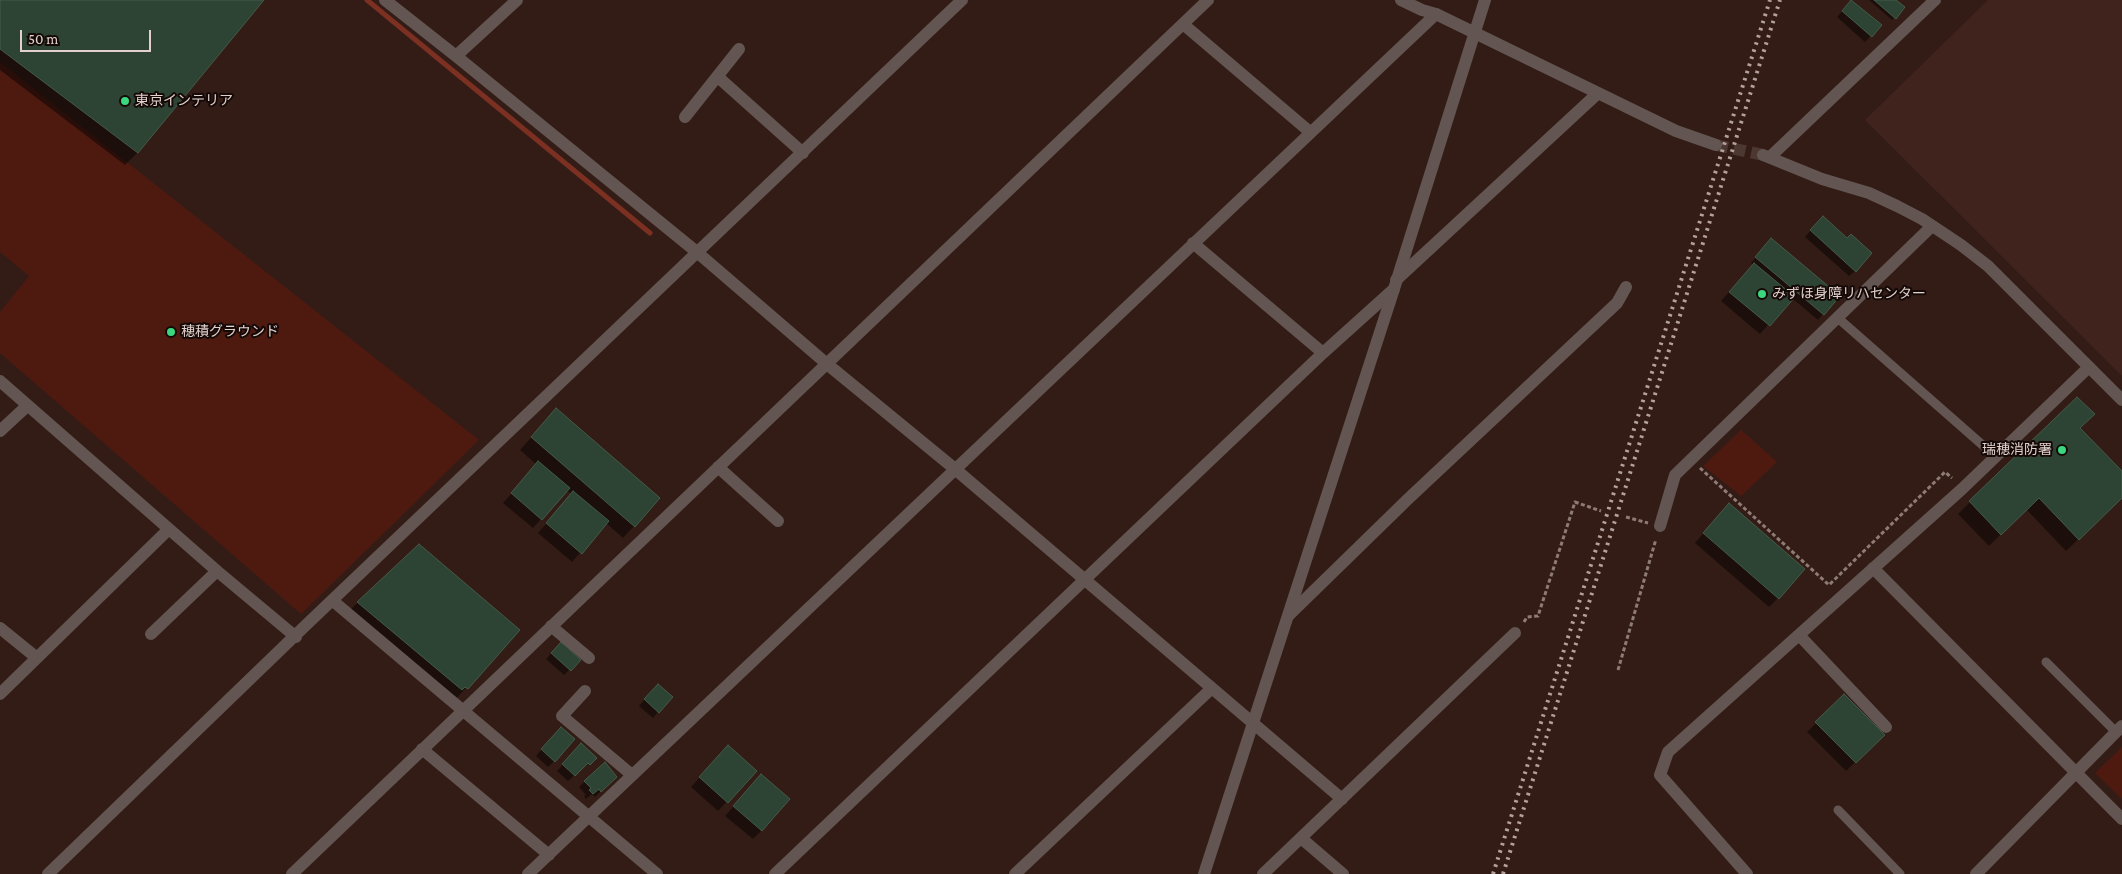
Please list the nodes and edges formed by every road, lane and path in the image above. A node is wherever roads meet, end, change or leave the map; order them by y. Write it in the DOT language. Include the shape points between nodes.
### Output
graph roads {
  1 [pos="385,0"];
  2 [pos="518,0"];
  3 [pos="962,0"];
  4 [pos="1208,0"];
  5 [pos="1401,0"];
  6 [pos="1485,0"];
  7 [pos="1935,0"];
  8 [pos="1436,14"];
  9 [pos="1183,24"];
  10 [pos="1475,33"];
  11 [pos="739,49"];
  12 [pos="456,56"];
  13 [pos="718,77"];
  14 [pos="1597,94"];
  15 [pos="685,117"];
  16 [pos="1310,132"];
  17 [pos="1716,145"];
  18 [pos="803,153"];
  19 [pos="1932,226"];
  20 [pos="1193,243"];
  21 [pos="698,253"];
  22 [pos="1395,285"];
  23 [pos="1626,287"];
  24 [pos="1839,319"];
  25 [pos="1323,353"];
  26 [pos="827,364"];
  27 [pos="2089,367"];
  28 [pos="0,381"];
  29 [pos="2122,400"];
  30 [pos="27,406"];
  31 [pos="0,431"];
  32 [pos="1995,456"];
  33 [pos="1690,460"];
  34 [pos="718,467"];
  35 [pos="955,469"];
  36 [pos="1962,489"];
  37 [pos="1601,511"];
  38 [pos="1626,517"];
  39 [pos="778,522"];
  40 [pos="1660,526"];
  41 [pos="169,529"];
  42 [pos="1872,568"];
  43 [pos="217,571"];
  44 [pos="1084,579"];
  45 [pos="333,600"];
  46 [pos="1288,616"];
  47 [pos="551,626"];
  48 [pos="0,628"];
  49 [pos="1515,633"];
  50 [pos="151,634"];
  51 [pos="1798,635"];
  52 [pos="296,637"];
  53 [pos="37,658"];
  54 [pos="589,658"];
  55 [pos="2046,662"];
  56 [pos="1618,670"];
  57 [pos="1211,689"];
  58 [pos="585,691"];
  59 [pos="0,694"];
  60 [pos="464,709"];
  61 [pos="1254,724"];
  62 [pos="1886,727"];
  63 [pos="2119,729"];
  64 [pos="422,749"];
  65 [pos="2076,773"];
  66 [pos="632,775"];
  67 [pos="1342,799"];
  68 [pos="1838,810"];
  69 [pos="588,816"];
  70 [pos="2122,819"];
  71 [pos="1301,838"];
  72 [pos="549,855"];
  73 [pos="534,872"];
  74 [pos="1978,873"];
  75 [pos="48,874"];
  76 [pos="292,874"];
  77 [pos="657,874"];
  78 [pos="775,874"];
  79 [pos="1015,874"];
  80 [pos="1204,874"];
  81 [pos="1263,874"];
  82 [pos="1344,874"];
  83 [pos="1747,874"];
  84 [pos="1900,874"];
  1 -- 12 [label="street"];
  2 -- 12 [label="street"];
  3 -- 18 [label="street"];
  4 -- 9 [label="street"];
  5 -- 8 [label="street"];
  6 -- 10 [label="street"];
  7 -- 19 [label="street" via="1767,156 1898,206"];
  8 -- 10 [label="street"];
  8 -- 16 [label="street"];
  9 -- 16 [label="street"];
  9 -- 26 [label="street"];
  10 -- 14 [label="street"];
  10 -- 22 [label="street"];
  11 -- 13 [label="street"];
  12 -- 21 [label="street"];
  13 -- 15 [label="street"];
  13 -- 18 [label="street"];
  14 -- 17 [label="street" via="1676,131"];
  14 -- 22 [label="street"];
  16 -- 20 [label="street"];
  18 -- 21 [label="street"];
  19 -- 24 [label="street"];
  19 -- 27 [label="street" via="1988,266"];
  20 -- 25 [label="street"];
  20 -- 35 [label="street"];
  21 -- 26 [label="street"];
  21 -- 45 [label="street"];
  22 -- 25 [label="street"];
  22 -- 46 [label="street"];
  23 -- 46 [label="street" via="1618,303"];
  24 -- 32 [label="lane"];
  24 -- 33 [label="street"];
  25 -- 44 [label="street"];
  26 -- 34 [label="street"];
  26 -- 35 [label="street"];
  27 -- 29 [label="street"];
  27 -- 32 [label="street"];
  28 -- 30 [label="street"];
  30 -- 31 [label="street"];
  30 -- 41 [label="street"];
  32 -- 36 [label="street"];
  33 -- 36 [label="path" via="1829,585 1945,472"];
  33 -- 40 [label="street" via="1675,475"];
  34 -- 39 [label="street"];
  34 -- 47 [label="street"];
  35 -- 44 [label="street"];
  35 -- 66 [label="street"];
  36 -- 42 [label="street"];
  37 -- 49 [label="path" via="1575,502 1538,616 1527,618"];
  38 -- 40 [label="path"];
  40 -- 56 [label="path"];
  41 -- 43 [label="street"];
  41 -- 53 [label="street"];
  42 -- 51 [label="street"];
  42 -- 65 [label="street"];
  43 -- 50 [label="street"];
  43 -- 52 [label="street"];
  44 -- 57 [label="street"];
  44 -- 78 [label="street"];
  45 -- 52 [label="street"];
  45 -- 60 [label="street"];
  46 -- 61 [label="street"];
  47 -- 54 [label="street"];
  47 -- 60 [label="street"];
  48 -- 53 [label="street"];
  49 -- 67 [label="street"];
  51 -- 62 [label="street"];
  51 -- 83 [label="street" via="1668,752 1660,775"];
  52 -- 75 [label="street"];
  53 -- 59 [label="street"];
  55 -- 63 [label="lane"];
  57 -- 61 [label="street"];
  57 -- 79 [label="street"];
  58 -- 66 [label="street" via="562,716"];
  60 -- 64 [label="street"];
  60 -- 69 [label="street"];
  61 -- 67 [label="street"];
  61 -- 80 [label="street"];
  63 -- 65 [label="street"];
  64 -- 72 [label="street"];
  64 -- 76 [label="street"];
  65 -- 70 [label="street"];
  65 -- 74 [label="street"];
  66 -- 69 [label="street"];
  67 -- 71 [label="street"];
  68 -- 84 [label="lane"];
  69 -- 72 [label="street"];
  69 -- 77 [label="street"];
  71 -- 81 [label="street"];
  71 -- 82 [label="street"];
  72 -- 73 [label="street"];
}
